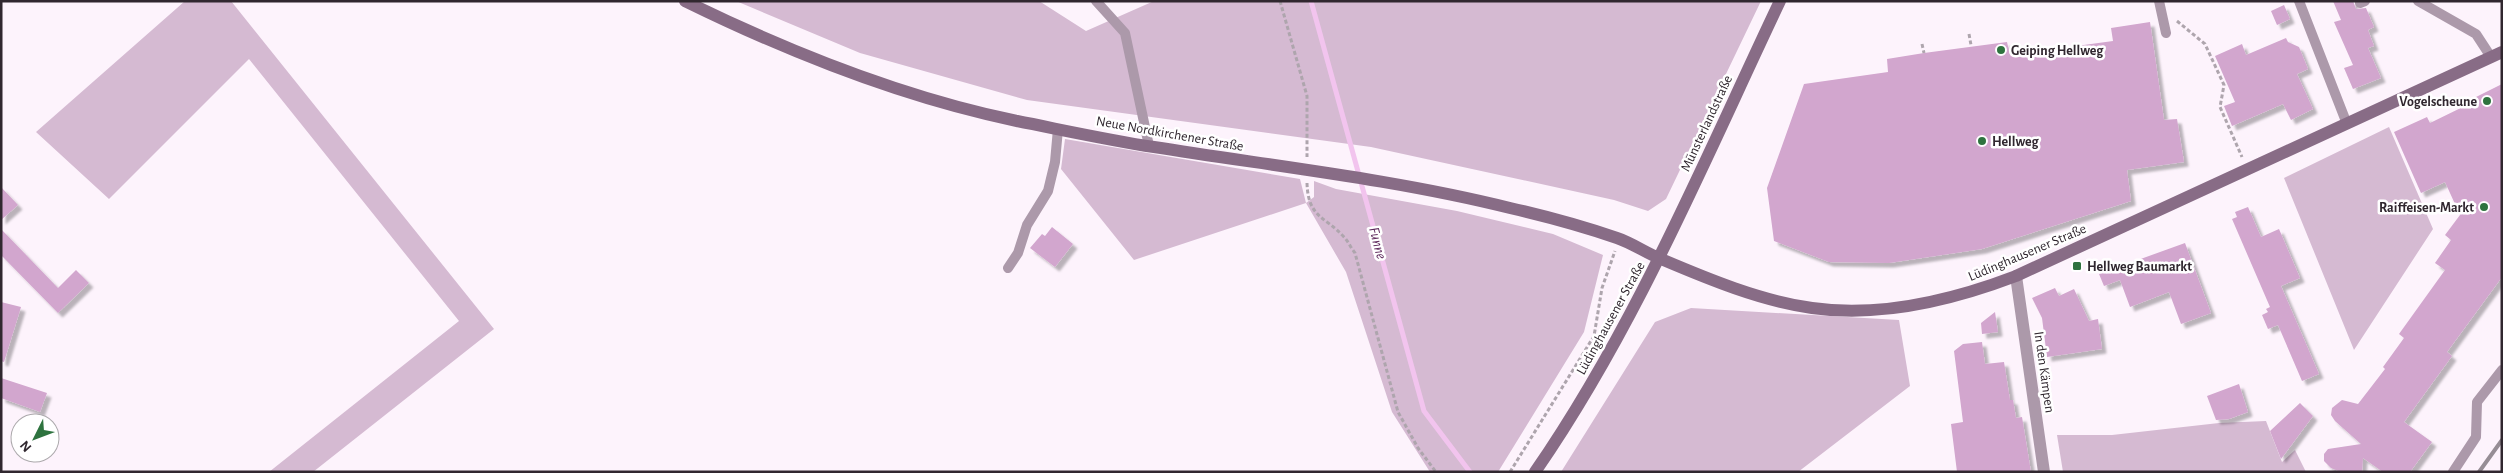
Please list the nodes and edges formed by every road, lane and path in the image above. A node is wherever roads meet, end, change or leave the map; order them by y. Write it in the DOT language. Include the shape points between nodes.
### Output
graph roads {
  1 [pos="685,1"];
  2 [pos="1096,1"];
  3 [pos="1280,1"];
  4 [pos="1780,1"];
  5 [pos="2299,1"];
  6 [pos="2418,1"];
  7 [pos="2160,5"];
  8 [pos="2166,32"];
  9 [pos="1969,34"];
  10 [pos="1922,44"];
  11 [pos="1971,45"];
  12 [pos="1924,53"];
  13 [pos="2497,55"];
  14 [pos="2347,124"];
  15 [pos="1058,128"];
  16 [pos="1149,146"];
  17 [pos="2248,169"];
  18 [pos="1306,170"];
  19 [pos="1619,238"];
  20 [pos="1660,258"];
  21 [pos="1008,268"];
  22 [pos="2016,276"];
  23 [pos="2502,370"];
  24 [pos="1436,472"];
  25 [pos="1510,472"];
  26 [pos="1535,472"];
  27 [pos="2044,472"];
  28 [pos="2453,472"];
  1 -- 15 [label="street, Neue Nordkirchener Straße" via="748,32 828,65 915,94"];
  2 -- 16 [label="lane" via="1125,33"];
  3 -- 18 [label="path" via="1307,96"];
  4 -- 20 [label="street, Münsterlandstraße"];
  5 -- 14 [label="lane"];
  6 -- 13 [label="lane" via="2476,34"];
  7 -- 8 [label="lane"];
  7 -- 17 [label="path" via="2206,44 2224,85 2220,107"];
  9 -- 11 [label="path"];
  10 -- 12 [label="path"];
  13 -- 14 [label="street, Lüdinghausener Straße"];
  14 -- 17 [label="street, Lüdinghausener Straße"];
  15 -- 16 [label="street, Neue Nordkirchener Straße"];
  15 -- 21 [label="lane" via="1048,191 1027,225 1018,253"];
  16 -- 18 [label="street, Neue Nordkirchener Straße"];
  17 -- 22 [label="street, Lüdinghausener Straße"];
  18 -- 19 [label="street, Neue Nordkirchener Straße" via="1509,207"];
  18 -- 24 [label="path" via="1307,194 1316,214 1343,236 1355,253 1398,412"];
  19 -- 20 [label="street, Neue Nordkirchener Straße"];
  19 -- 25 [label="path" via="1602,288 1594,336"];
  20 -- 22 [label="street, Lüdinghausener Straße" via="1748,291 1814,308 1856,310 1927,303 1966,294"];
  20 -- 26 [label="street, Lüdinghausener Straße" via="1597,374"];
  22 -- 27 [label="street, In den Kämpen"];
  23 -- 28 [label="lane" via="2477,402 2476,437"];
}
